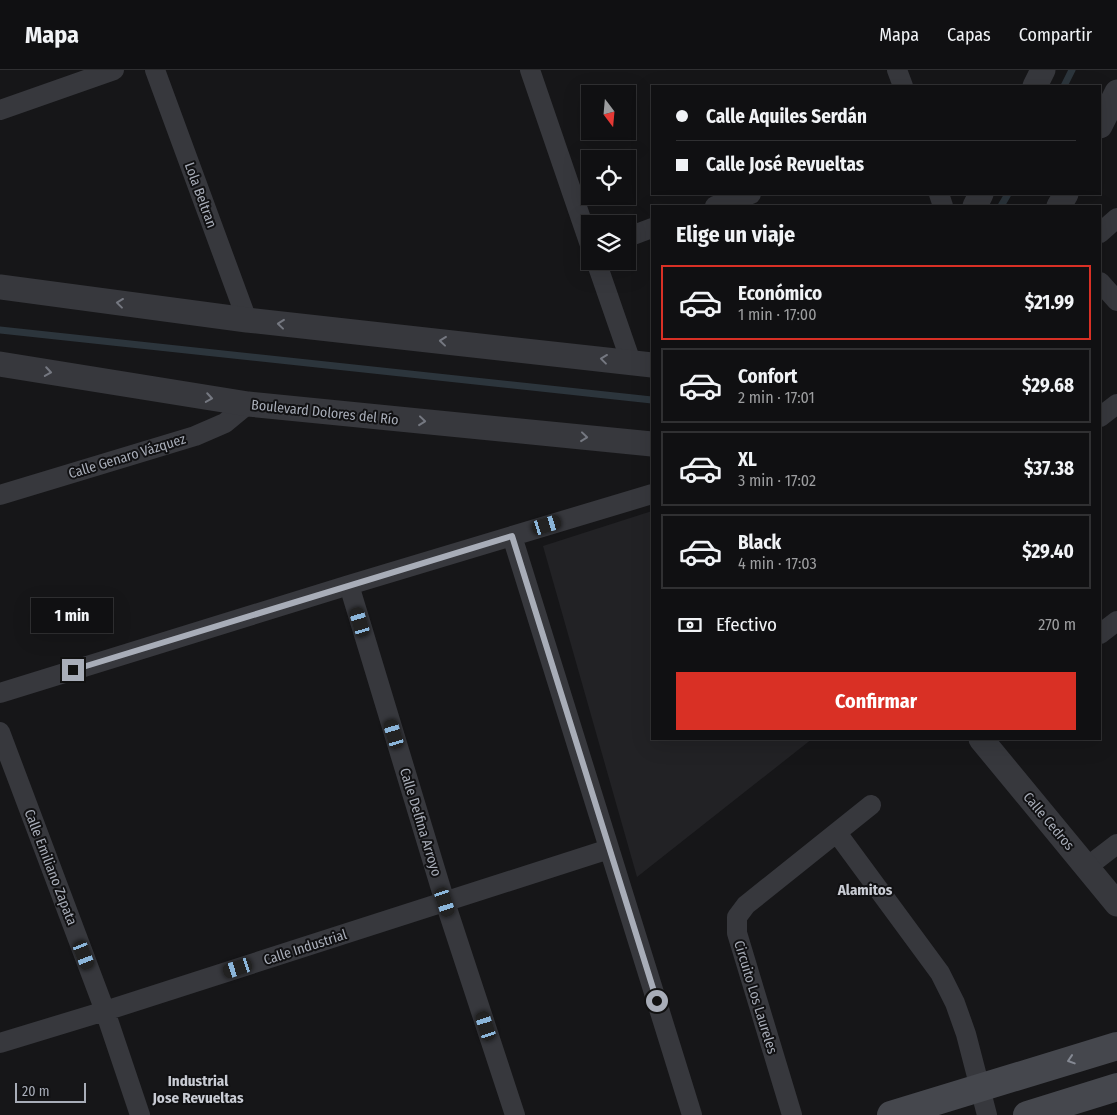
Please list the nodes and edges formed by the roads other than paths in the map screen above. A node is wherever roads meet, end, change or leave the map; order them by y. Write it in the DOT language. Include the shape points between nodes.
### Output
graph roads {
  1 [pos="114,70"];
  2 [pos="155,70"];
  3 [pos="530,70"];
  4 [pos="897,70"];
  5 [pos="1043,70"];
  6 [pos="903,85"];
  7 [pos="1036,85"];
  8 [pos="1117,92"];
  9 [pos="0,110"];
  10 [pos="1101,124"];
  11 [pos="748,195"];
  12 [pos="718,205"];
  13 [pos="1117,218"];
  14 [pos="581,219"];
  15 [pos="651,228"];
  16 [pos="1101,231"];
  17 [pos="636,234"];
  18 [pos="600,270"];
  19 [pos="1101,283"];
  20 [pos="0,287"];
  21 [pos="1117,301"];
  22 [pos="247,320"];
  23 [pos="0,364"];
  24 [pos="642,364"];
  25 [pos="248,404"];
  26 [pos="1117,404"];
  27 [pos="1101,416"];
  28 [pos="651,444"];
  29 [pos="651,494"];
  30 [pos="0,495"];
  31 [pos="512,536"];
  32 [pos="349,585"];
  33 [pos="1117,621"];
  34 [pos="1101,633"];
  35 [pos="0,693"];
  36 [pos="0,732"];
  37 [pos="982,740"];
  38 [pos="871,805"];
  39 [pos="838,833"];
  40 [pos="1117,844"];
  41 [pos="610,849"];
  42 [pos="1087,867"];
  43 [pos="445,902"];
  44 [pos="1117,904"];
  45 [pos="106,1011"];
  46 [pos="0,1042"];
  47 [pos="1117,1046"];
  48 [pos="1117,1087"];
  49 [pos="980,1089"];
  50 [pos="140,1115"];
  51 [pos="515,1115"];
  52 [pos="692,1115"];
  53 [pos="792,1115"];
  54 [pos="891,1115"];
  55 [pos="987,1115"];
  56 [pos="1027,1115"];
  1 -- 9 [label="street"];
  2 -- 22 [label="street, Lola Beltran"];
  3 -- 14 [label="street"];
  4 -- 6 [label="street"];
  5 -- 7 [label="street"];
  8 -- 10 [label="street"];
  11 -- 12 [label="street"];
  13 -- 16 [label="street"];
  15 -- 17 [label="street"];
  18 -- 24 [label="street"];
  19 -- 21 [label="street"];
  22 -- 20 [label="street, one-way"];
  24 -- 22 [label="street, one-way"];
  23 -- 25 [label="street, Boulevard Dolores del Río, one-way"];
  25 -- 28 [label="street, Boulevard Dolores del Río, one-way"];
  25 -- 30 [label="street, Calle Genaro Vázquez" via="225,423 195,436"];
  26 -- 27 [label="street"];
  29 -- 31 [label="street"];
  31 -- 32 [label="street"];
  31 -- 41 [label="street"];
  32 -- 35 [label="street"];
  32 -- 43 [label="street, Calle Delfina Arroyo"];
  33 -- 34 [label="street"];
  36 -- 45 [label="street, Calle Emiliano Zapata"];
  37 -- 42 [label="street, Calle Cedros"];
  38 -- 39 [label="street, Circuito Los Laureles"];
  39 -- 49 [label="street" via="940,973 966,1034"];
  39 -- 53 [label="street, Circuito Los Laureles" via="746,905 736,917 737,933"];
  40 -- 42 [label="street"];
  41 -- 43 [label="street, Calle Industrial"];
  41 -- 52 [label="street"];
  42 -- 44 [label="street, Calle Cedros"];
  43 -- 45 [label="street, Calle Industrial"];
  43 -- 51 [label="street, Calle Delfina Arroyo"];
  45 -- 46 [label="street, Calle Industrial"];
  45 -- 50 [label="street, Calle Emiliano Zapata"];
  47 -- 49 [label="main road, one-way"];
  48 -- 56 [label="main road"];
  49 -- 54 [label="main road"];
  49 -- 55 [label="street"];
}
